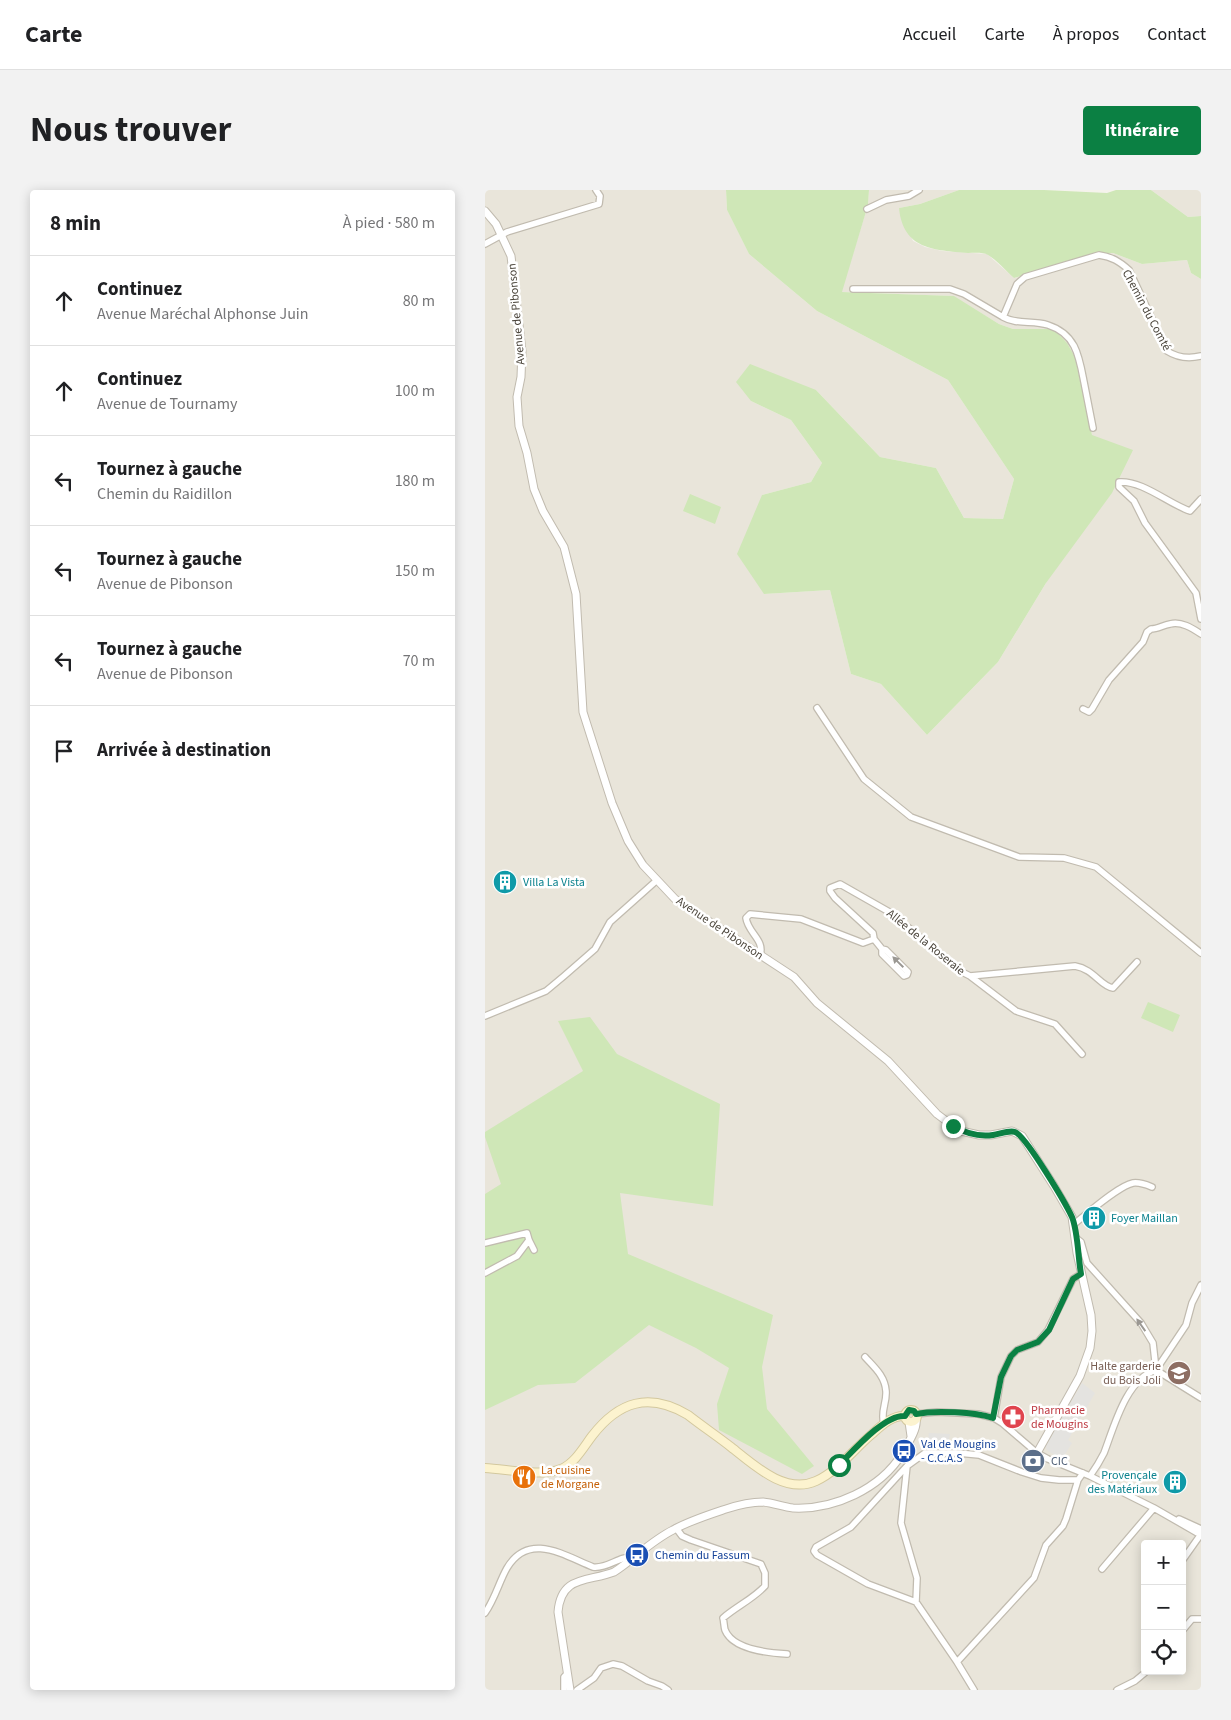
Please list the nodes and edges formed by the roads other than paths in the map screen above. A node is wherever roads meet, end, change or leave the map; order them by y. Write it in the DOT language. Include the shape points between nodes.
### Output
graph roads {
  1 [pos="596,190"];
  2 [pos="919,190"];
  3 [pos="867,209"];
  4 [pos="485,210"];
  5 [pos="501,235"];
  6 [pos="485,244"];
  7 [pos="853,289"];
  8 [pos="1003,317"];
  9 [pos="1201,356"];
  10 [pos="1093,428"];
  11 [pos="1201,499"];
  12 [pos="1201,619"];
  13 [pos="1201,634"];
  14 [pos="817,708"];
  15 [pos="1083,709"];
  16 [pos="656,881"];
  17 [pos="874,939"];
  18 [pos="882,949"];
  19 [pos="1201,953"];
  20 [pos="760,956"];
  21 [pos="1137,962"];
  22 [pos="970,976"];
  23 [pos="485,1016"];
  24 [pos="1082,1054"];
  25 [pos="1153,1187"];
  26 [pos="1074,1224"];
  27 [pos="1076,1238"];
  28 [pos="529,1240"];
  29 [pos="485,1243"];
  30 [pos="534,1250"];
  31 [pos="485,1273"];
  32 [pos="1081,1274"];
  33 [pos="1201,1285"];
  34 [pos="865,1357"];
  35 [pos="1156,1370"];
  36 [pos="1201,1398"];
  37 [pos="911,1418"];
  38 [pos="993,1418"];
  39 [pos="884,1424"];
  40 [pos="1037,1453"];
  41 [pos="907,1466"];
  42 [pos="485,1468"];
  43 [pos="1083,1473"];
  44 [pos="1091,1476"];
  45 [pos="1078,1480"];
  46 [pos="1154,1508"];
  47 [pos="1170,1516"];
  48 [pos="676,1528"];
  49 [pos="1201,1529"];
  50 [pos="1201,1534"];
  51 [pos="1186,1555"];
  52 [pos="632,1558"];
  53 [pos="1102,1570"];
  54 [pos="916,1602"];
  55 [pos="485,1613"];
  56 [pos="1201,1619"];
  57 [pos="1183,1630"];
  58 [pos="787,1654"];
  59 [pos="957,1662"];
  60 [pos="567,1674"];
  61 [pos="1142,1675"];
  62 [pos="563,1690"];
  63 [pos="570,1690"];
  64 [pos="577,1690"];
  65 [pos="668,1690"];
  66 [pos="974,1690"];
  67 [pos="1117,1690"];
  1 -- 5 [label="street" via="599,204"];
  2 -- 3 [label="street"];
  4 -- 5 [label="street, Avenue de Pibonson"];
  5 -- 6 [label="street"];
  5 -- 16 [label="street, Avenue de Pibonson" via="511,256 520,327 519,426 534,489 564,547 576,594 583,712 625,834"];
  7 -- 8 [label="street" via="950,289"];
  8 -- 9 [label="street, Chemin du Comté" via="1017,284 1025,278 1099,256 1111,257 1129,270 1167,351 1179,357"];
  8 -- 10 [label="street" via="1059,328 1071,340 1079,354"];
  11 -- 12 [label="street" via="1190,511 1139,486 1119,482 1119,487 1134,501 1145,523 1196,593"];
  13 -- 15 [label="street" via="1181,624 1151,628 1143,642 1109,680 1092,709 1089,712"];
  14 -- 19 [label="street" via="864,778 911,817 1019,857 1064,858 1096,867"];
  16 -- 20 [label="street, Avenue de Pibonson" via="675,899"];
  16 -- 23 [label="street" via="610,922 595,949 546,990"];
  17 -- 18 [label="street"];
  17 -- 20 [label="street" via="863,944 801,919 750,914 746,918 747,923 761,944"];
  17 -- 22 [label="street, Allée de la Roseraie" via="873,933 835,898 830,888 840,884 891,913"];
  18 -- 18 [label="street, one-way" via="882,954 904,976 907,975 908,972"];
  20 -- 26 [label="street, Avenue de Pibonson" via="794,978 817,1003 889,1061 937,1114 953,1126 979,1135 1012,1131 1022,1136 1055,1186"];
  21 -- 22 [label="street, Allée de la Roseraie" via="1113,988 1084,967 1075,966"];
  22 -- 24 [label="street" via="1017,1011 1055,1024"];
  25 -- 26 [label="street" via="1133,1183"];
  26 -- 27 [label="street, Avenue de Pibonson"];
  27 -- 32 [label="street, Avenue de Pibonson"];
  35 -- 27 [label="street, one-way" via="1153,1343 1141,1323 1091,1269 1081,1242"];
  28 -- 29 [label="street" via="527,1232"];
  28 -- 30 [label="street"];
  28 -- 31 [label="street" via="517,1256"];
  32 -- 38 [label="street" via="1073,1279 1049,1330 1038,1342 1017,1350 1011,1356 1001,1377"];
  32 -- 40 [label="street, Avenue de Pibonson" via="1091,1315 1090,1348 1080,1376"];
  33 -- 35 [label="street" via="1186,1325"];
  34 -- 39 [label="street" via="881,1374 886,1392 882,1415"];
  35 -- 36 [label="street"];
  35 -- 44 [label="street" via="1140,1379 1121,1407 1103,1455"];
  37 -- 38 [label="street" via="937,1412"];
  37 -- 39 [label="main road" via="897,1416"];
  37 -- 48 [label="street" via="910,1437 901,1456 863,1491 846,1499 803,1508 747,1503"];
  38 -- 40 [label="street"];
  39 -- 42 [label="main road" via="830,1473 803,1485 765,1474 688,1415 675,1407 651,1402 616,1412 573,1460 559,1470 538,1472"];
  40 -- 43 [label="street"];
  41 -- 45 [label="street" via="925,1453 961,1453 979,1455 1041,1478"];
  41 -- 54 [label="street" via="901,1523 917,1578"];
  41 -- 54 [label="street" via="851,1527 816,1546 814,1551 869,1584"];
  43 -- 44 [label="street"];
  43 -- 45 [label="street"];
  44 -- 46 [label="street"];
  45 -- 59 [label="street" via="1063,1526 1046,1545 1034,1578"];
  46 -- 47 [label="street"];
  46 -- 53 [label="street"];
  47 -- 49 [label="street"];
  47 -- 50 [label="street"];
  48 -- 52 [label="street"];
  48 -- 58 [label="street" via="691,1540 761,1564 765,1586 755,1597 723,1618 725,1631 736,1641 758,1651"];
  50 -- 51 [label="street"];
  52 -- 55 [label="street" via="626,1557 600,1568 548,1548 528,1550 507,1567"];
  52 -- 60 [label="street" via="605,1576 573,1583 562,1595 559,1612"];
  54 -- 59 [label="street"];
  56 -- 57 [label="street" via="1192,1619"];
  59 -- 66 [label="street"];
  60 -- 62 [label="street"];
  60 -- 63 [label="street"];
  61 -- 67 [label="street"];
  64 -- 65 [label="street" via="594,1678 601,1668 613,1664"];
}
